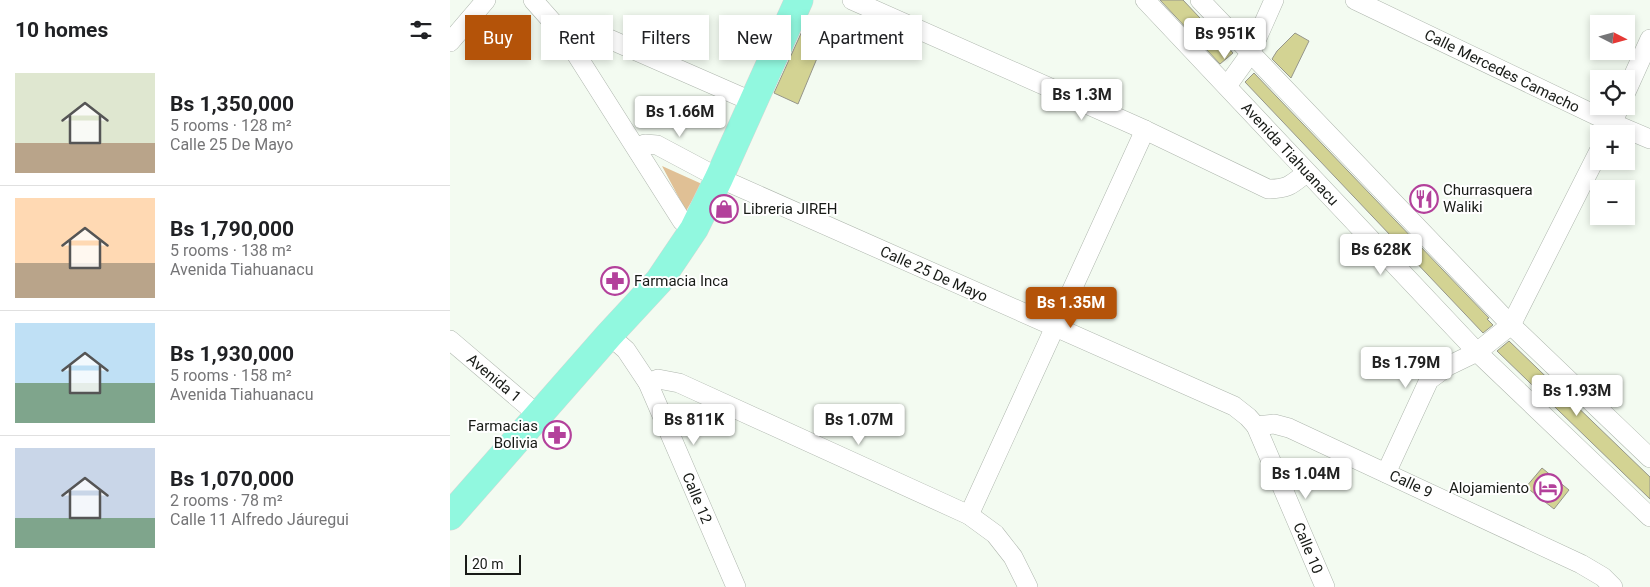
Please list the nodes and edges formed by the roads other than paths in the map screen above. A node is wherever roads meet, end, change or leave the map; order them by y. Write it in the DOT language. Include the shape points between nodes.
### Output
graph roads {
  1 [pos="486,0"];
  2 [pos="534,0"];
  3 [pos="799,0"];
  4 [pos="852,0"];
  5 [pos="1145,0"];
  6 [pos="1200,0"];
  7 [pos="1274,0"];
  8 [pos="1355,0"];
  9 [pos="546,15"];
  10 [pos="1650,39"];
  11 [pos="613,41"];
  12 [pos="450,42"];
  13 [pos="1250,54"];
  14 [pos="580,60"];
  15 [pos="1635,72"];
  16 [pos="1227,86"];
  17 [pos="753,102"];
  18 [pos="1613,121"];
  19 [pos="1145,130"];
  20 [pos="1650,139"];
  21 [pos="636,147"];
  22 [pos="1590,169"];
  23 [pos="1306,173"];
  24 [pos="719,178"];
  25 [pos="694,229"];
  26 [pos="1511,325"];
  27 [pos="1054,327"];
  28 [pos="609,335"];
  29 [pos="450,340"];
  30 [pos="1477,352"];
  31 [pos="648,383"];
  32 [pos="538,415"];
  33 [pos="1256,426"];
  34 [pos="1650,458"];
  35 [pos="1386,473"];
  36 [pos="1648,510"];
  37 [pos="968,515"];
  38 [pos="450,516"];
  39 [pos="736,587"];
  40 [pos="1028,587"];
  41 [pos="1325,587"];
  42 [pos="1613,587"];
  1 -- 12 [label="street"];
  2 -- 9 [label="street"];
  3 -- 17 [label="main road"];
  4 -- 19 [label="street"];
  5 -- 16 [label="street, Avenida Tiahuanacu"];
  6 -- 13 [label="street"];
  7 -- 13 [label="street"];
  8 -- 18 [label="street, Calle Mercedes Camacho"];
  10 -- 15 [label="street"];
  11 -- 17 [label="street"];
  13 -- 16 [label="street"];
  13 -- 26 [label="street"];
  14 -- 21 [label="street"];
  16 -- 23 [label="street, Avenida Tiahuanacu"];
  17 -- 24 [label="main road"];
  18 -- 20 [label="street, Calle Mercedes Camacho"];
  19 -- 23 [label="street" via="1268,189 1289,187"];
  19 -- 27 [label="street"];
  21 -- 24 [label="street, Calle 25 De Mayo" via="657,145"];
  21 -- 25 [label="street" via="682,221"];
  22 -- 26 [label="street"];
  23 -- 30 [label="street, Avenida Tiahuanacu"];
  24 -- 25 [label="main road"];
  24 -- 27 [label="street, Calle 25 De Mayo"];
  25 -- 28 [label="main road" via="659,280"];
  26 -- 30 [label="street"];
  26 -- 34 [label="street"];
  27 -- 33 [label="street, Calle 25 De Mayo" via="1234,406"];
  27 -- 37 [label="street"];
  28 -- 31 [label="street, Calle 12" via="626,350"];
  28 -- 32 [label="main road"];
  29 -- 32 [label="street, Avenida 1"];
  30 -- 35 [label="street" via="1448,366 1429,380"];
  30 -- 36 [label="street, Avenida Tiahuanacu"];
  31 -- 37 [label="street" via="658,379 679,383"];
  31 -- 39 [label="street, Calle 12"];
  32 -- 38 [label="main road"];
  33 -- 35 [label="street, Calle 9" via="1274,424 1289,428"];
  33 -- 41 [label="street, Calle 10"];
  35 -- 42 [label="street, Calle 9" via="1581,564"];
  37 -- 40 [label="street" via="996,534 1013,556"];
}
